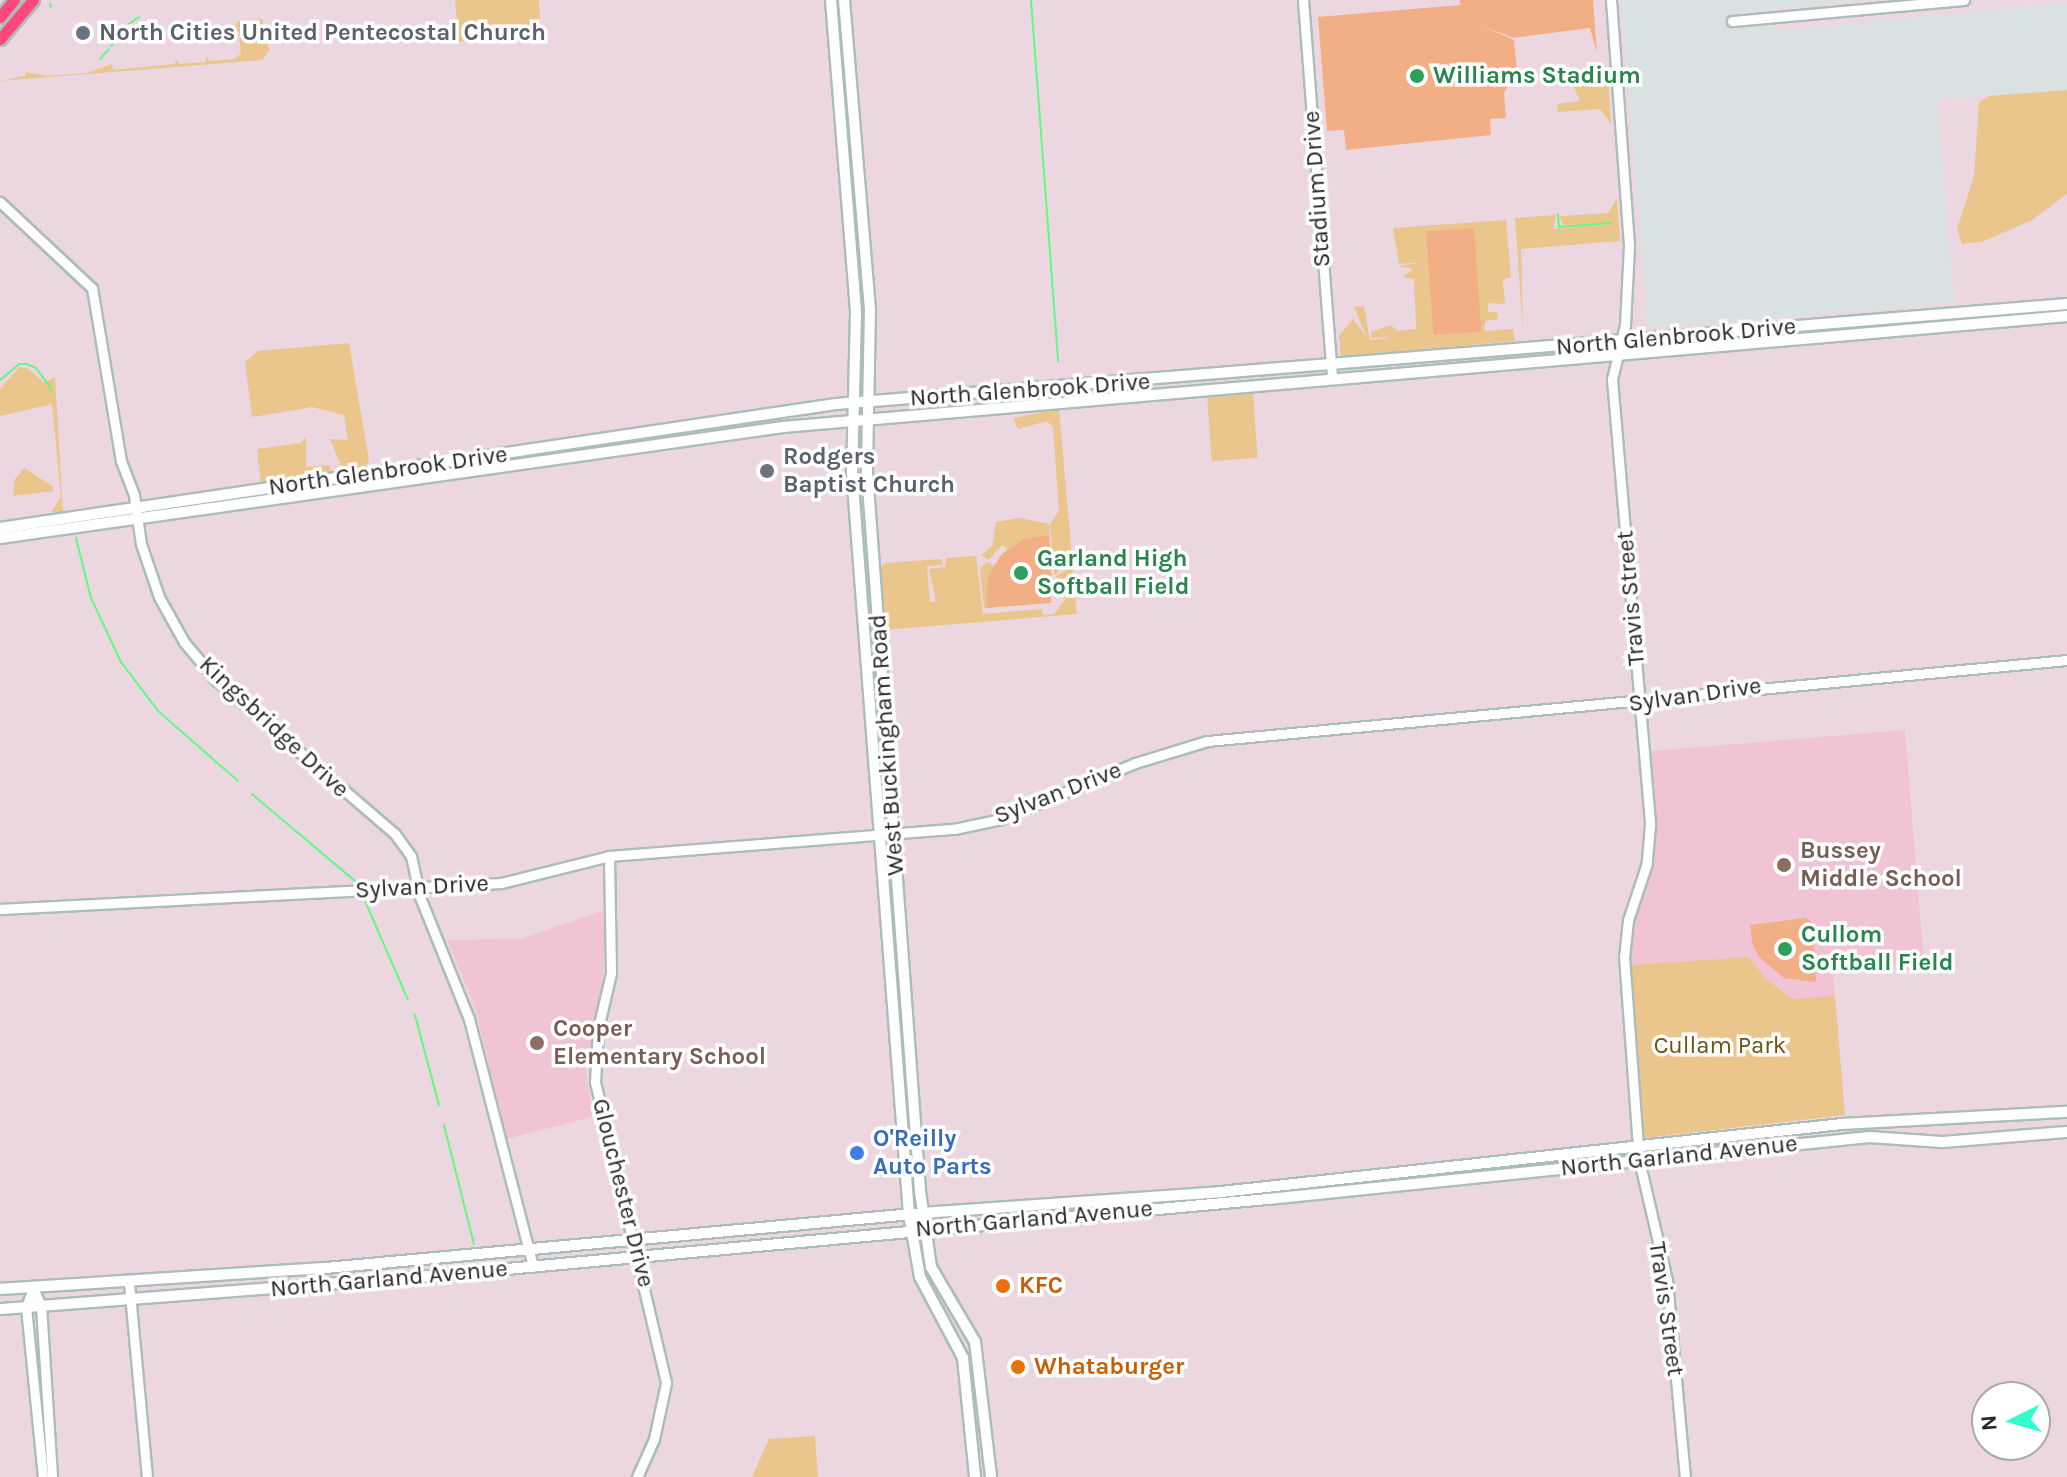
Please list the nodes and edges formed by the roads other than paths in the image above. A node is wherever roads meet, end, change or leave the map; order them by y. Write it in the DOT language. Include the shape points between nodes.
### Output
graph roads {
  1 [pos="14,0"];
  2 [pos="831,0"];
  3 [pos="844,0"];
  4 [pos="1303,0"];
  5 [pos="1611,0"];
  6 [pos="1964,0"];
  7 [pos="27,2"];
  8 [pos="0,17"];
  9 [pos="1732,21"];
  10 [pos="0,39"];
  11 [pos="0,202"];
  12 [pos="2067,304"];
  13 [pos="2067,316"];
  14 [pos="1618,349"];
  15 [pos="1332,372"];
  16 [pos="868,403"];
  17 [pos="852,404"];
  18 [pos="868,419"];
  19 [pos="851,420"];
  20 [pos="137,514"];
  21 [pos="0,528"];
  22 [pos="0,538"];
  23 [pos="874,560"];
  24 [pos="858,561"];
  25 [pos="2067,660"];
  26 [pos="1640,702"];
  27 [pos="894,835"];
  28 [pos="879,836"];
  29 [pos="609,856"];
  30 [pos="418,888"];
  31 [pos="0,909"];
  32 [pos="2067,1112"];
  33 [pos="1847,1123"];
  34 [pos="2067,1132"];
  35 [pos="1845,1139"];
  36 [pos="1638,1145"];
  37 [pos="1639,1160"];
  38 [pos="923,1213"];
  39 [pos="909,1215"];
  40 [pos="805,1225"];
  41 [pos="925,1228"];
  42 [pos="912,1229"];
  43 [pos="632,1241"];
  44 [pos="736,1248"];
  45 [pos="527,1249"];
  46 [pos="637,1257"];
  47 [pos="533,1267"];
  48 [pos="129,1283"];
  49 [pos="33,1288"];
  50 [pos="0,1289"];
  51 [pos="131,1300"];
  52 [pos="41,1306"];
  53 [pos="26,1307"];
  54 [pos="0,1309"];
  55 [pos="941,1313"];
  56 [pos="971,1332"];
  57 [pos="983,1397"];
  58 [pos="969,1398"];
  59 [pos="43,1477"];
  60 [pos="52,1477"];
  61 [pos="147,1477"];
  62 [pos="637,1477"];
  63 [pos="975,1477"];
  64 [pos="991,1477"];
  65 [pos="1685,1477"];
  1 -- 8 [label="main road"];
  2 -- 17 [label="main road, West Buckingham Road" via="856,313"];
  3 -- 16 [label="main road, West Buckingham Road" via="870,310"];
  4 -- 15 [label="street, Stadium Drive"];
  5 -- 14 [label="street, Travis Street" via="1629,229"];
  6 -- 9 [label="street"];
  7 -- 10 [label="main road"];
  11 -- 20 [label="street, Kingsbridge Drive" via="92,288 121,461"];
  12 -- 14 [label="main road, North Glenbrook Drive"];
  13 -- 14 [label="main road, North Glenbrook Drive"];
  14 -- 15 [label="main road, North Glenbrook Drive"];
  14 -- 26 [label="street, Travis Street" via="1612,379"];
  15 -- 16 [label="main road, North Glenbrook Drive"];
  15 -- 18 [label="main road, North Glenbrook Drive"];
  16 -- 17 [label="main road, North Glenbrook Drive"];
  16 -- 18 [label="main road, West Buckingham Road"];
  17 -- 19 [label="main road, West Buckingham Road"];
  17 -- 20 [label="main road, North Glenbrook Drive"];
  18 -- 19 [label="main road, North Glenbrook Drive"];
  18 -- 23 [label="main road, West Buckingham Road"];
  19 -- 20 [label="main road, North Glenbrook Drive"];
  19 -- 24 [label="main road, West Buckingham Road"];
  20 -- 21 [label="main road, North Glenbrook Drive"];
  20 -- 22 [label="main road, North Glenbrook Drive"];
  20 -- 30 [label="street, Kingsbridge Drive" via="159,597 184,642 216,680 395,834 411,856"];
  23 -- 24 [label="main road"];
  23 -- 27 [label="main road, West Buckingham Road"];
  24 -- 28 [label="main road, West Buckingham Road"];
  25 -- 26 [label="street, Sylvan Drive" via="1741,687"];
  26 -- 27 [label="street, Sylvan Drive" via="1207,741 1135,763 1001,819"];
  26 -- 36 [label="street, Travis Street" via="1649,845 1628,920 1624,956"];
  27 -- 28 [label="street, Sylvan Drive"];
  27 -- 38 [label="main road, West Buckingham Road"];
  28 -- 29 [label="street, Sylvan Drive"];
  28 -- 39 [label="main road, West Buckingham Road"];
  29 -- 30 [label="street, Sylvan Drive" via="519,880"];
  29 -- 43 [label="street, Glouchester Drive" via="613,928 595,1082"];
  30 -- 31 [label="street, Sylvan Drive"];
  30 -- 45 [label="street, Kingsbridge Drive" via="469,1019"];
  32 -- 33 [label="main road, North Garland Avenue"];
  33 -- 35 [label="main road"];
  33 -- 36 [label="main road, North Garland Avenue"];
  34 -- 35 [label="main road, North Garland Avenue" via="1942,1142 1886,1136"];
  35 -- 37 [label="main road, North Garland Avenue"];
  36 -- 37 [label="street, Travis Street"];
  36 -- 38 [label="main road, North Garland Avenue" via="1237,1190"];
  37 -- 41 [label="main road, North Garland Avenue"];
  37 -- 65 [label="street, Travis Street" via="1667,1280"];
  38 -- 39 [label="main road, North Garland Avenue"];
  38 -- 41 [label="main road, West Buckingham Road"];
  39 -- 40 [label="main road, North Garland Avenue"];
  39 -- 42 [label="main road, West Buckingham Road"];
  40 -- 43 [label="main road, North Garland Avenue"];
  40 -- 44 [label="main road" via="750,1237"];
  41 -- 42 [label="main road, North Garland Avenue"];
  41 -- 56 [label="main road, West Buckingham Road" via="938,1283"];
  42 -- 44 [label="main road, North Garland Avenue"];
  42 -- 55 [label="main road, West Buckingham Road" via="920,1277"];
  43 -- 45 [label="main road, North Garland Avenue"];
  43 -- 46 [label="street, Glouchester Drive"];
  44 -- 46 [label="main road, North Garland Avenue"];
  45 -- 47 [label="street, Kingsbridge Drive"];
  45 -- 48 [label="main road, North Garland Avenue"];
  46 -- 47 [label="main road, North Garland Avenue"];
  46 -- 62 [label="street, Glouchester Drive" via="666,1383 654,1439"];
  47 -- 51 [label="main road, North Garland Avenue"];
  48 -- 49 [label="main road, North Garland Avenue"];
  48 -- 51 [label="street"];
  49 -- 50 [label="main road, North Garland Avenue"];
  49 -- 52 [label="street"];
  49 -- 53 [label="street"];
  51 -- 52 [label="main road, North Garland Avenue"];
  51 -- 61 [label="street"];
  52 -- 53 [label="main road, North Garland Avenue"];
  52 -- 60 [label="street"];
  53 -- 54 [label="main road, North Garland Avenue"];
  53 -- 59 [label="street"];
  55 -- 56 [label="main road" via="961,1332"];
  55 -- 58 [label="main road, West Buckingham Road" via="963,1358"];
  56 -- 57 [label="main road, West Buckingham Road"];
  57 -- 58 [label="main road"];
  57 -- 64 [label="main road, West Buckingham Road"];
  58 -- 63 [label="main road, West Buckingham Road"];
}
